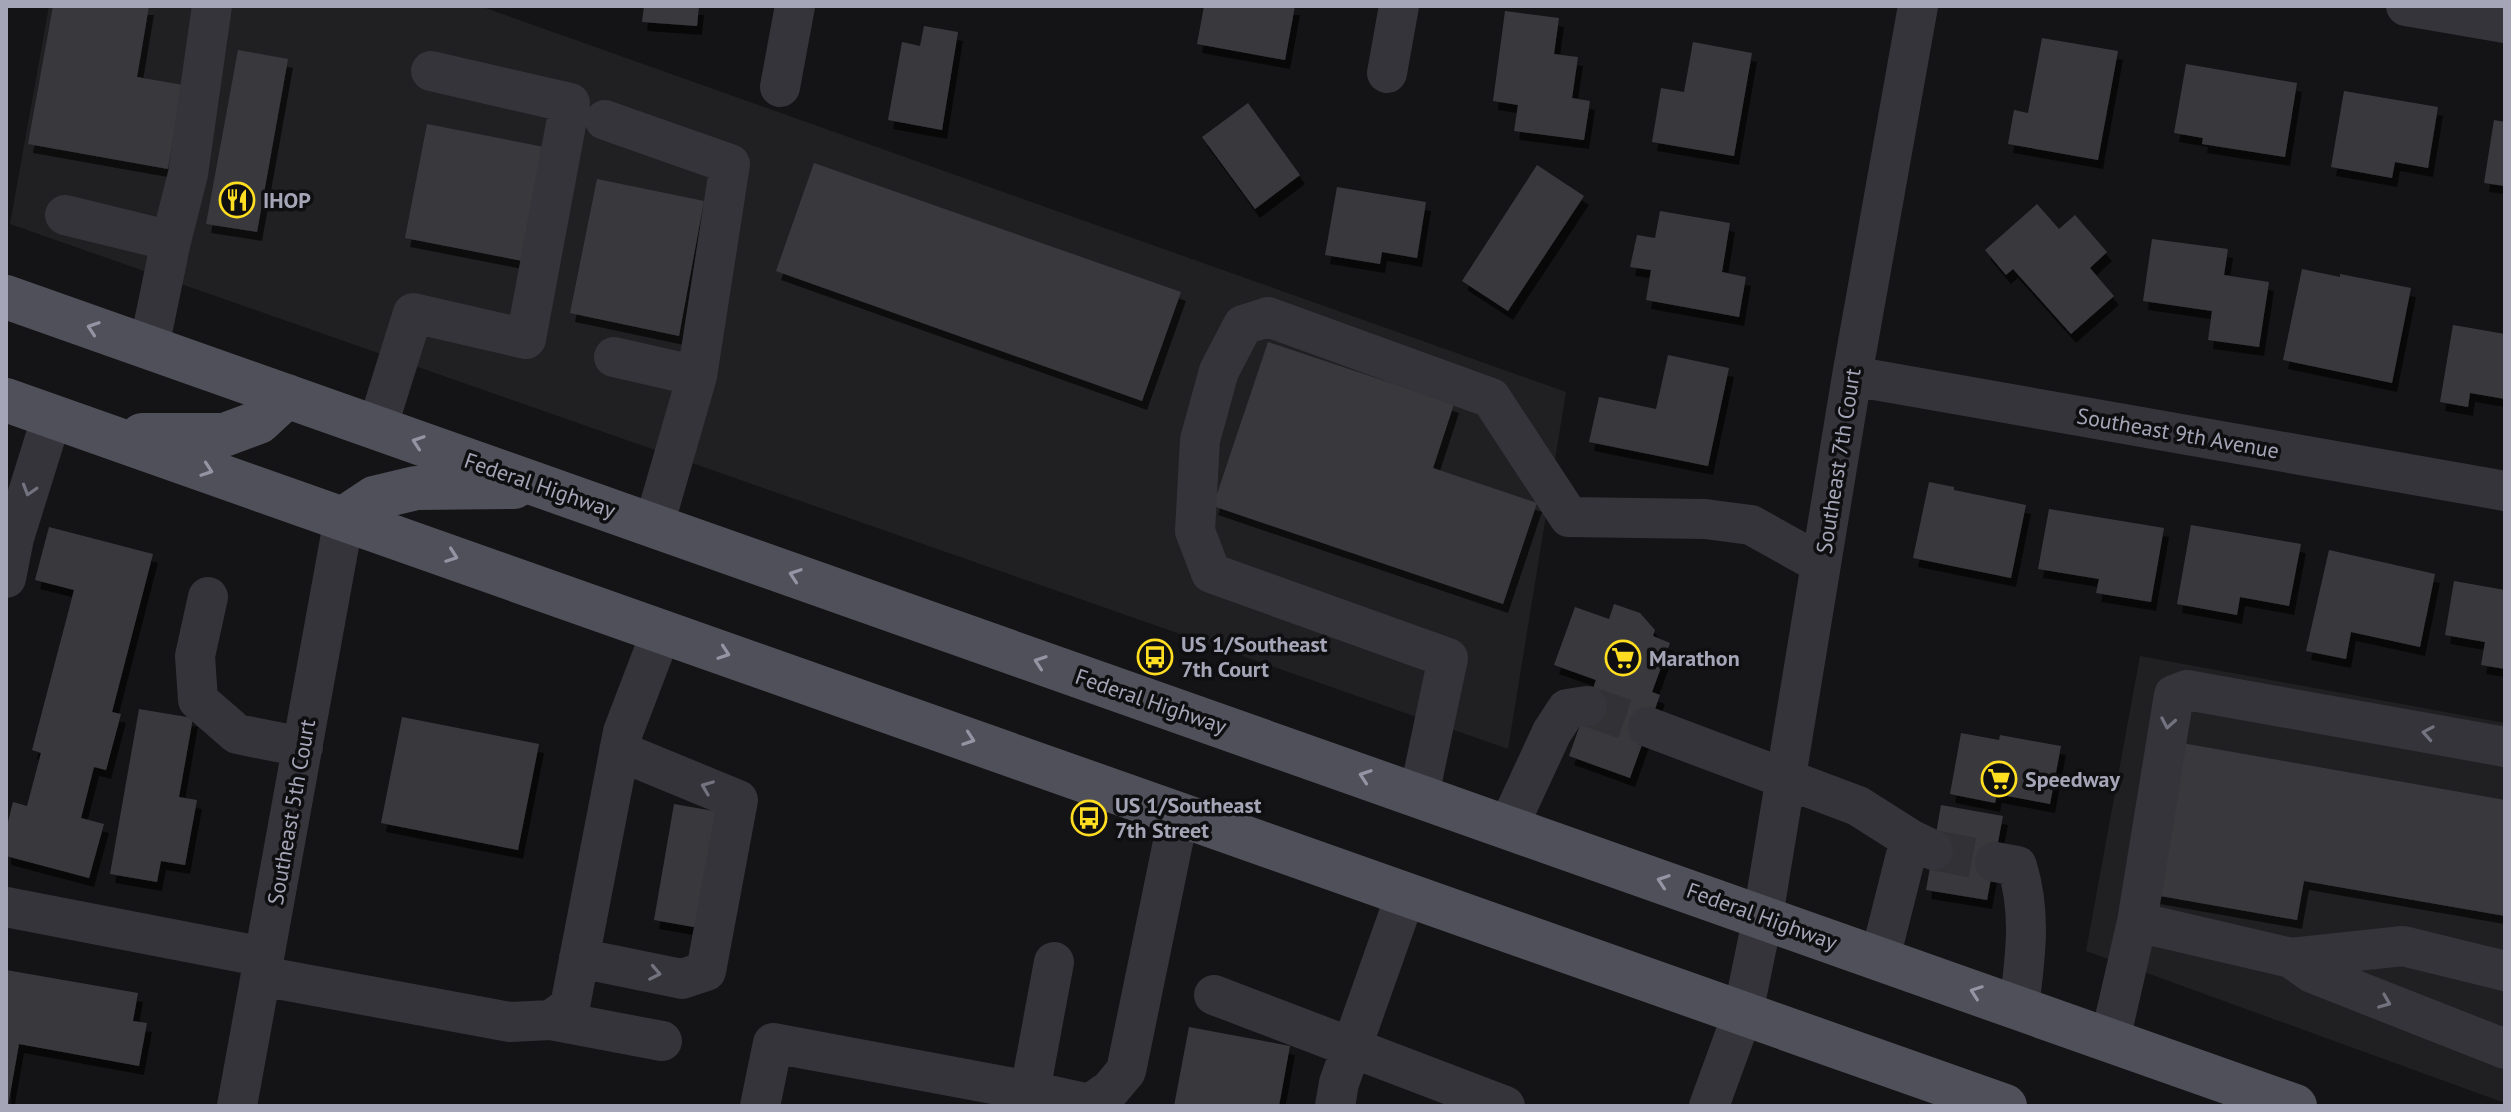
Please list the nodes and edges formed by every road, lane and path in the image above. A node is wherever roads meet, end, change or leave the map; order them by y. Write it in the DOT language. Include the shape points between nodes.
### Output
graph roads {
  1 [pos="212,6"];
  2 [pos="795,6"];
  3 [pos="1399,6"];
  4 [pos="1918,6"];
  5 [pos="2406,6"];
  6 [pos="2505,23"];
  7 [pos="431,71"];
  8 [pos="1387,73"];
  9 [pos="780,87"];
  10 [pos="605,120"];
  11 [pos="65,215"];
  12 [pos="171,241"];
  13 [pos="6,297"];
  14 [pos="149,347"];
  15 [pos="614,357"];
  16 [pos="697,376"];
  17 [pos="1852,376"];
  18 [pos="287,396"];
  19 [pos="6,400"];
  20 [pos="52,416"];
  21 [pos="377,428"];
  22 [pos="107,435"];
  23 [pos="544,486"];
  24 [pos="2505,491"];
  25 [pos="344,518"];
  26 [pos="654,525"];
  27 [pos="1821,564"];
  28 [pos="6,578"];
  29 [pos="208,597"];
  30 [pos="662,630"];
  31 [pos="1587,706"];
  32 [pos="1648,727"];
  33 [pos="303,747"];
  34 [pos="2505,747"];
  35 [pos="619,751"];
  36 [pos="1785,780"];
  37 [pos="1419,795"];
  38 [pos="1179,813"];
  39 [pos="1508,827"];
  40 [pos="1995,862"];
  41 [pos="1406,894"];
  42 [pos="6,907"];
  43 [pos="1763,916"];
  44 [pos="2137,922"];
  45 [pos="579,958"];
  46 [pos="1880,958"];
  47 [pos="2291,958"];
  48 [pos="1054,962"];
  49 [pos="263,967"];
  50 [pos="2505,971"];
  51 [pos="1214,995"];
  52 [pos="2019,1008"];
  53 [pos="1743,1013"];
  54 [pos="551,1020"];
  55 [pos="2110,1040"];
  56 [pos="662,1041"];
  57 [pos="1351,1049"];
  58 [pos="2505,1049"];
  59 [pos="1030,1091"];
  60 [pos="237,1106"];
  61 [pos="760,1106"];
  62 [pos="1335,1106"];
  63 [pos="1505,1106"];
  64 [pos="1709,1106"];
  65 [pos="2005,1106"];
  66 [pos="2295,1106"];
  1 -- 12 [label="street" via="188,174"];
  2 -- 9 [label="street"];
  3 -- 8 [label="street"];
  4 -- 17 [label="street, Southeast 7th Court"];
  5 -- 6 [label="street"];
  7 -- 21 [label="street" via="570,103 526,339 413,313"];
  10 -- 16 [label="street" via="730,164"];
  11 -- 12 [label="street"];
  12 -- 14 [label="street"];
  14 -- 13 [label="main road, Federal Highway, one-way"];
  14 -- 18 [label="main road, Federal Highway"];
  15 -- 16 [label="street"];
  16 -- 26 [label="street"];
  17 -- 24 [label="street, Southeast 9th Avenue"];
  17 -- 27 [label="street, Southeast 7th Court"];
  18 -- 21 [label="main road, Federal Highway"];
  18 -- 22 [label="main road" via="259,422 224,435"];
  19 -- 20 [label="main road"];
  20 -- 22 [label="main road"];
  20 -- 28 [label="street, one-way"];
  23 -- 21 [label="main road, Federal Highway, one-way"];
  22 -- 25 [label="main road, one-way"];
  23 -- 25 [label="main road" via="416,488 374,498"];
  23 -- 26 [label="main road, Federal Highway"];
  25 -- 30 [label="main road, one-way"];
  25 -- 33 [label="street, Southeast 5th Court"];
  37 -- 26 [label="main road, Federal Highway, one-way"];
  27 -- 36 [label="street, Southeast 7th Court"];
  27 -- 37 [label="street" via="1751,525 1569,517 1491,398 1268,317 1243,325 1219,371 1200,440 1195,531 1211,573 1448,658"];
  29 -- 33 [label="street" via="195,656 198,700 237,734"];
  30 -- 35 [label="street"];
  30 -- 38 [label="main road, one-way"];
  31 -- 39 [label="street" via="1567,709"];
  32 -- 36 [label="street"];
  33 -- 49 [label="street, Southeast 5th Court"];
  34 -- 44 [label="street, one-way" via="2187,690 2174,695"];
  35 -- 45 [label="street"];
  45 -- 35 [label="street, one-way" via="682,979 706,971 738,800"];
  36 -- 43 [label="street, Southeast 7th Court"];
  36 -- 46 [label="street" via="1858,806 1921,845"];
  37 -- 39 [label="main road, Federal Highway"];
  38 -- 41 [label="main road"];
  38 -- 59 [label="street" via="1126,1071 1090,1104"];
  43 -- 39 [label="main road, Federal Highway, one-way"];
  40 -- 52 [label="street" via="2017,866 2026,895"];
  41 -- 53 [label="main road"];
  41 -- 57 [label="street"];
  42 -- 49 [label="street"];
  43 -- 46 [label="main road, Federal Highway"];
  43 -- 53 [label="street, Southeast 7th Court"];
  44 -- 47 [label="street"];
  44 -- 55 [label="street"];
  45 -- 54 [label="street" via="570,1006"];
  52 -- 46 [label="main road, Federal Highway, one-way"];
  47 -- 50 [label="street" via="2403,946"];
  47 -- 58 [label="street, one-way" via="2312,973"];
  48 -- 59 [label="street"];
  49 -- 54 [label="street" via="510,1022"];
  49 -- 60 [label="street, Southeast 5th Court"];
  51 -- 57 [label="street"];
  52 -- 55 [label="main road, Federal Highway"];
  53 -- 64 [label="street, Southeast 7th Court"];
  53 -- 65 [label="main road"];
  54 -- 56 [label="street"];
  55 -- 66 [label="main road, Federal Highway"];
  57 -- 62 [label="street"];
  57 -- 63 [label="street"];
  59 -- 61 [label="street" via="773,1043"];
}
